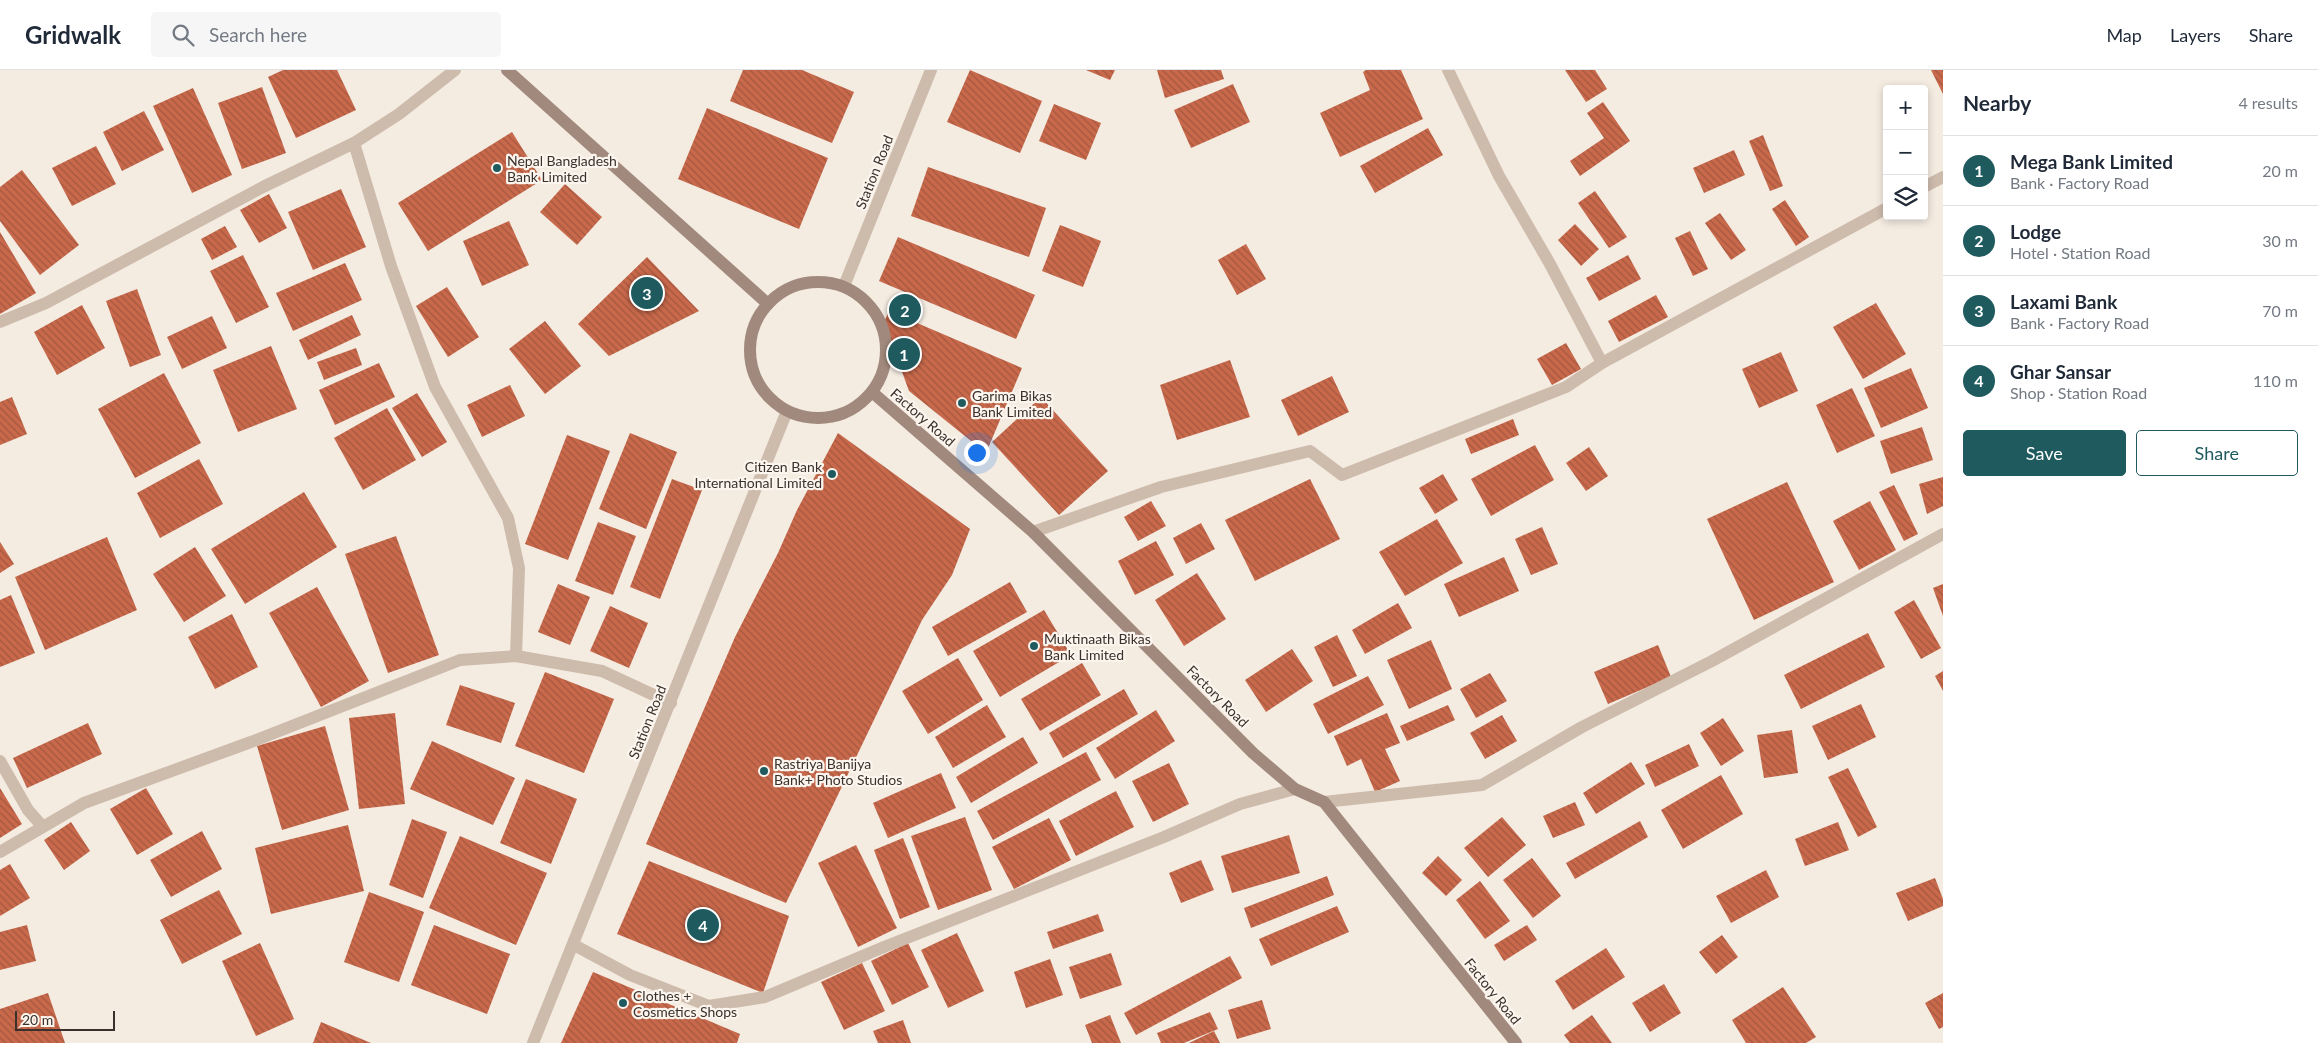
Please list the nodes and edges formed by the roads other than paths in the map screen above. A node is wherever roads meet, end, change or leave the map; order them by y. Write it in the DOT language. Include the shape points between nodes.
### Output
graph roads {
  1 [pos="455,70"];
  2 [pos="507,70"];
  3 [pos="931,70"];
  4 [pos="1452,72"];
  5 [pos="354,143"];
  6 [pos="1943,177"];
  7 [pos="1928,185"];
  8 [pos="1883,210"];
  9 [pos="844,286"];
  10 [pos="768,304"];
  11 [pos="0,322"];
  12 [pos="1602,363"];
  13 [pos="872,392"];
  14 [pos="787,412"];
  15 [pos="1033,532"];
  16 [pos="1943,534"];
  17 [pos="516,656"];
  18 [pos="671,703"];
  19 [pos="0,761"];
  20 [pos="1296,789"];
  21 [pos="1324,802"];
  22 [pos="42,826"];
  23 [pos="0,852"];
  24 [pos="574,945"];
  25 [pos="533,1043"];
  26 [pos="1516,1043"];
  1 -- 5 [label="street" via="399,114"];
  2 -- 10 [label="main road"];
  3 -- 9 [label="street, Station Road"];
  4 -- 12 [label="street" via="1499,176"];
  5 -- 11 [label="street" via="263,186 46,303"];
  5 -- 17 [label="street" via="391,266 435,387 508,518 519,568"];
  6 -- 7 [label="street"];
  8 -- 12 [label="street"];
  9 -- 10 [label="main road" via="821,281 797,285 777,295"];
  9 -- 13 [label="main road" via="876,312 884,332 886,353 882,374"];
  10 -- 14 [label="main road" via="751,333 749,356 756,379 769,398"];
  12 -- 15 [label="street" via="1566,387 1342,475 1310,451 1161,488"];
  13 -- 14 [label="main road" via="854,408 833,417 810,418"];
  13 -- 15 [label="main road, Factory Road"];
  14 -- 18 [label="street, Station Road"];
  15 -- 20 [label="main road, Factory Road" via="1253,753"];
  16 -- 21 [label="street" via="1712,661 1582,727 1482,785"];
  17 -- 18 [label="street" via="602,671"];
  17 -- 22 [label="street" via="460,660 84,803"];
  18 -- 24 [label="street, Station Road"];
  19 -- 22 [label="street" via="28,810"];
  20 -- 21 [label="main road, Factory Road"];
  20 -- 24 [label="street" via="1240,804 765,997 709,1006 630,975"];
  21 -- 26 [label="main road, Factory Road"];
  22 -- 23 [label="street"];
  24 -- 25 [label="street, Station Road"];
}
